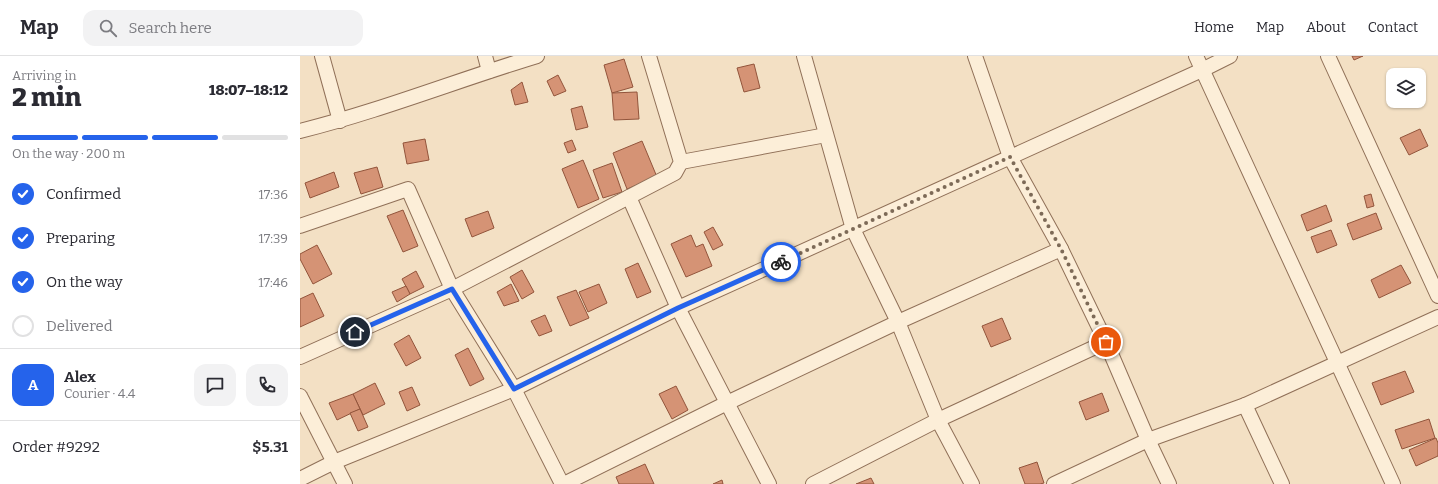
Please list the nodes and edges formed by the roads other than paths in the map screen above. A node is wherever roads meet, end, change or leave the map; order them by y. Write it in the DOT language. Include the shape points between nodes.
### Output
graph roads {
  1 [pos="322,56"];
  2 [pos="485,56"];
  3 [pos="537,56"];
  4 [pos="649,56"];
  5 [pos="804,56"];
  6 [pos="974,56"];
  7 [pos="1196,56"];
  8 [pos="1230,56"];
  9 [pos="1328,56"];
  10 [pos="1202,70"];
  11 [pos="489,71"];
  12 [pos="340,121"];
  13 [pos="300,131"];
  14 [pos="826,135"];
  15 [pos="1010,157"];
  16 [pos="681,162"];
  17 [pos="629,197"];
  18 [pos="300,226"];
  19 [pos="853,229"];
  20 [pos="1061,249"];
  21 [pos="452,289"];
  22 [pos="1438,296"];
  23 [pos="678,308"];
  24 [pos="1438,317"];
  25 [pos="898,322"];
  26 [pos="1106,342"];
  27 [pos="300,357"];
  28 [pos="1337,363"];
  29 [pos="514,389"];
  30 [pos="300,396"];
  31 [pos="727,403"];
  32 [pos="1245,406"];
  33 [pos="938,420"];
  34 [pos="1148,440"];
  35 [pos="334,462"];
  36 [pos="300,479"];
  37 [pos="345,484"];
  38 [pos="563,484"];
  39 [pos="769,484"];
  40 [pos="813,484"];
  41 [pos="972,484"];
  42 [pos="1054,484"];
  43 [pos="1169,484"];
  44 [pos="1282,484"];
  45 [pos="1393,484"];
  1 -- 12 [label="street"];
  2 -- 11 [label="street"];
  3 -- 11 [label="street"];
  4 -- 16 [label="street"];
  5 -- 14 [label="street"];
  6 -- 15 [label="street"];
  7 -- 10 [label="street"];
  8 -- 10 [label="street"];
  9 -- 22 [label="street"];
  10 -- 15 [label="street"];
  10 -- 28 [label="street"];
  11 -- 12 [label="street"];
  12 -- 13 [label="street"];
  14 -- 16 [label="street"];
  14 -- 19 [label="street"];
  15 -- 19 [label="street"];
  15 -- 20 [label="street"];
  16 -- 17 [label="street" via="675,172"];
  17 -- 21 [label="street"];
  17 -- 23 [label="street"];
  18 -- 21 [label="street" via="408,189"];
  19 -- 23 [label="street"];
  19 -- 25 [label="street"];
  20 -- 25 [label="street"];
  20 -- 26 [label="street"];
  21 -- 27 [label="street"];
  21 -- 29 [label="street"];
  23 -- 29 [label="street"];
  23 -- 31 [label="street"];
  24 -- 28 [label="street"];
  25 -- 31 [label="street"];
  25 -- 33 [label="street"];
  26 -- 33 [label="street"];
  26 -- 34 [label="street"];
  28 -- 32 [label="street"];
  28 -- 45 [label="street"];
  29 -- 35 [label="street"];
  29 -- 38 [label="street"];
  30 -- 35 [label="street"];
  31 -- 38 [label="street"];
  31 -- 39 [label="street"];
  32 -- 34 [label="street"];
  32 -- 44 [label="street"];
  33 -- 40 [label="street"];
  33 -- 41 [label="street"];
  34 -- 42 [label="street"];
  34 -- 43 [label="street"];
  35 -- 36 [label="street"];
  35 -- 37 [label="street"];
}
